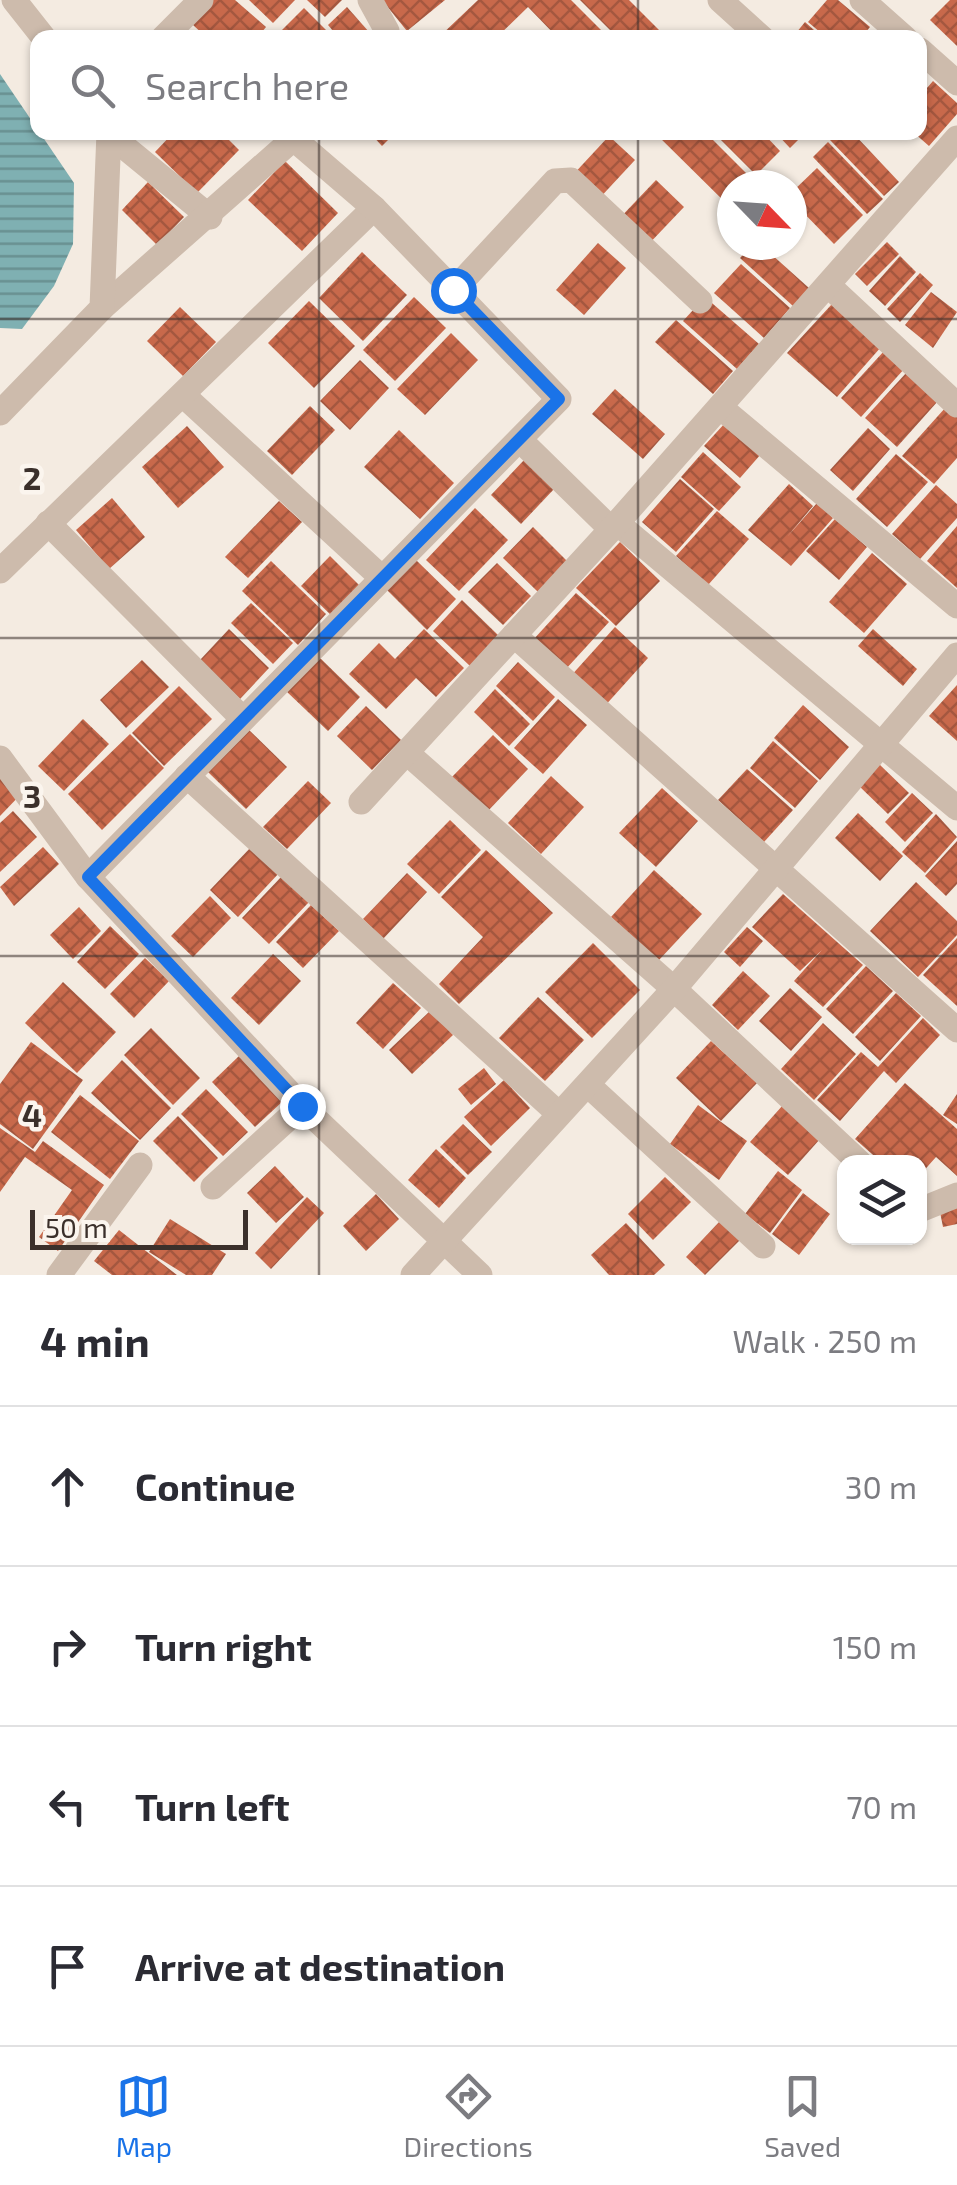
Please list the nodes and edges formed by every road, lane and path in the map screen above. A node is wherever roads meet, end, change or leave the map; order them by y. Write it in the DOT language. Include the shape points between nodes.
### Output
graph roads {
  1 [pos="14,0"];
  2 [pos="201,0"];
  3 [pos="370,0"];
  4 [pos="862,0"];
  5 [pos="738,6"];
  6 [pos="38,30"];
  7 [pos="170,30"];
  8 [pos="386,30"];
  9 [pos="756,30"];
  10 [pos="896,30"];
  11 [pos="927,56"];
  12 [pos="957,83"];
  13 [pos="957,138"];
  14 [pos="110,140"];
  15 [pos="117,140"];
  16 [pos="294,140"];
  17 [pos="302,140"];
  18 [pos="374,208"];
  19 [pos="210,217"];
  20 [pos="828,285"];
  21 [pos="453,290"];
  22 [pos="700,301"];
  23 [pos="102,308"];
  24 [pos="183,396"];
  25 [pos="957,405"];
  26 [pos="720,408"];
  27 [pos="0,413"];
  28 [pos="520,440"];
  29 [pos="48,523"];
  30 [pos="614,526"];
  31 [pos="0,571"];
  32 [pos="382,578"];
  33 [pos="957,606"];
  34 [pos="514,635"];
  35 [pos="957,655"];
  36 [pos="242,718"];
  37 [pos="882,741"];
  38 [pos="407,753"];
  39 [pos="0,758"];
  40 [pos="187,776"];
  41 [pos="361,802"];
  42 [pos="957,808"];
  43 [pos="774,868"];
  44 [pos="88,877"];
  45 [pos="674,989"];
  46 [pos="957,1030"];
  47 [pos="588,1085"];
  48 [pos="302,1106"];
  49 [pos="559,1114"];
  50 [pos="852,1155"];
  51 [pos="140,1165"];
  52 [pos="214,1186"];
  53 [pos="957,1195"];
  54 [pos="927,1207"];
  55 [pos="445,1238"];
  56 [pos="763,1246"];
  57 [pos="59,1275"];
  58 [pos="413,1275"];
  59 [pos="480,1275"];
  1 -- 6 [label="street"];
  2 -- 7 [label="street"];
  3 -- 8 [label="street"];
  4 -- 10 [label="street"];
  5 -- 9 [label="street"];
  11 -- 12 [label="street"];
  13 -- 20 [label="street"];
  14 -- 23 [label="street"];
  15 -- 19 [label="street"];
  16 -- 19 [label="street"];
  17 -- 18 [label="street"];
  18 -- 21 [label="street"];
  18 -- 24 [label="street"];
  19 -- 23 [label="street"];
  20 -- 25 [label="street"];
  20 -- 26 [label="street"];
  21 -- 22 [label="street" via="555,181 571,180"];
  21 -- 28 [label="street" via="559,399"];
  23 -- 27 [label="street"];
  24 -- 29 [label="street"];
  24 -- 32 [label="street"];
  26 -- 30 [label="street"];
  26 -- 33 [label="street"];
  28 -- 30 [label="street"];
  28 -- 32 [label="street"];
  29 -- 31 [label="street"];
  29 -- 36 [label="street"];
  30 -- 34 [label="street"];
  30 -- 37 [label="street"];
  32 -- 36 [label="street"];
  34 -- 38 [label="street"];
  34 -- 43 [label="street"];
  35 -- 37 [label="street"];
  36 -- 40 [label="street"];
  37 -- 42 [label="street"];
  37 -- 43 [label="street"];
  38 -- 41 [label="street"];
  38 -- 45 [label="street"];
  39 -- 44 [label="street"];
  40 -- 44 [label="street"];
  40 -- 49 [label="street"];
  43 -- 45 [label="street"];
  43 -- 46 [label="street"];
  44 -- 48 [label="street"];
  45 -- 47 [label="street"];
  45 -- 50 [label="street"];
  47 -- 49 [label="street"];
  47 -- 56 [label="street"];
  48 -- 52 [label="street"];
  48 -- 55 [label="street"];
  49 -- 55 [label="street"];
  51 -- 57 [label="street"];
  53 -- 54 [label="street"];
  55 -- 58 [label="street"];
  55 -- 59 [label="street"];
}
